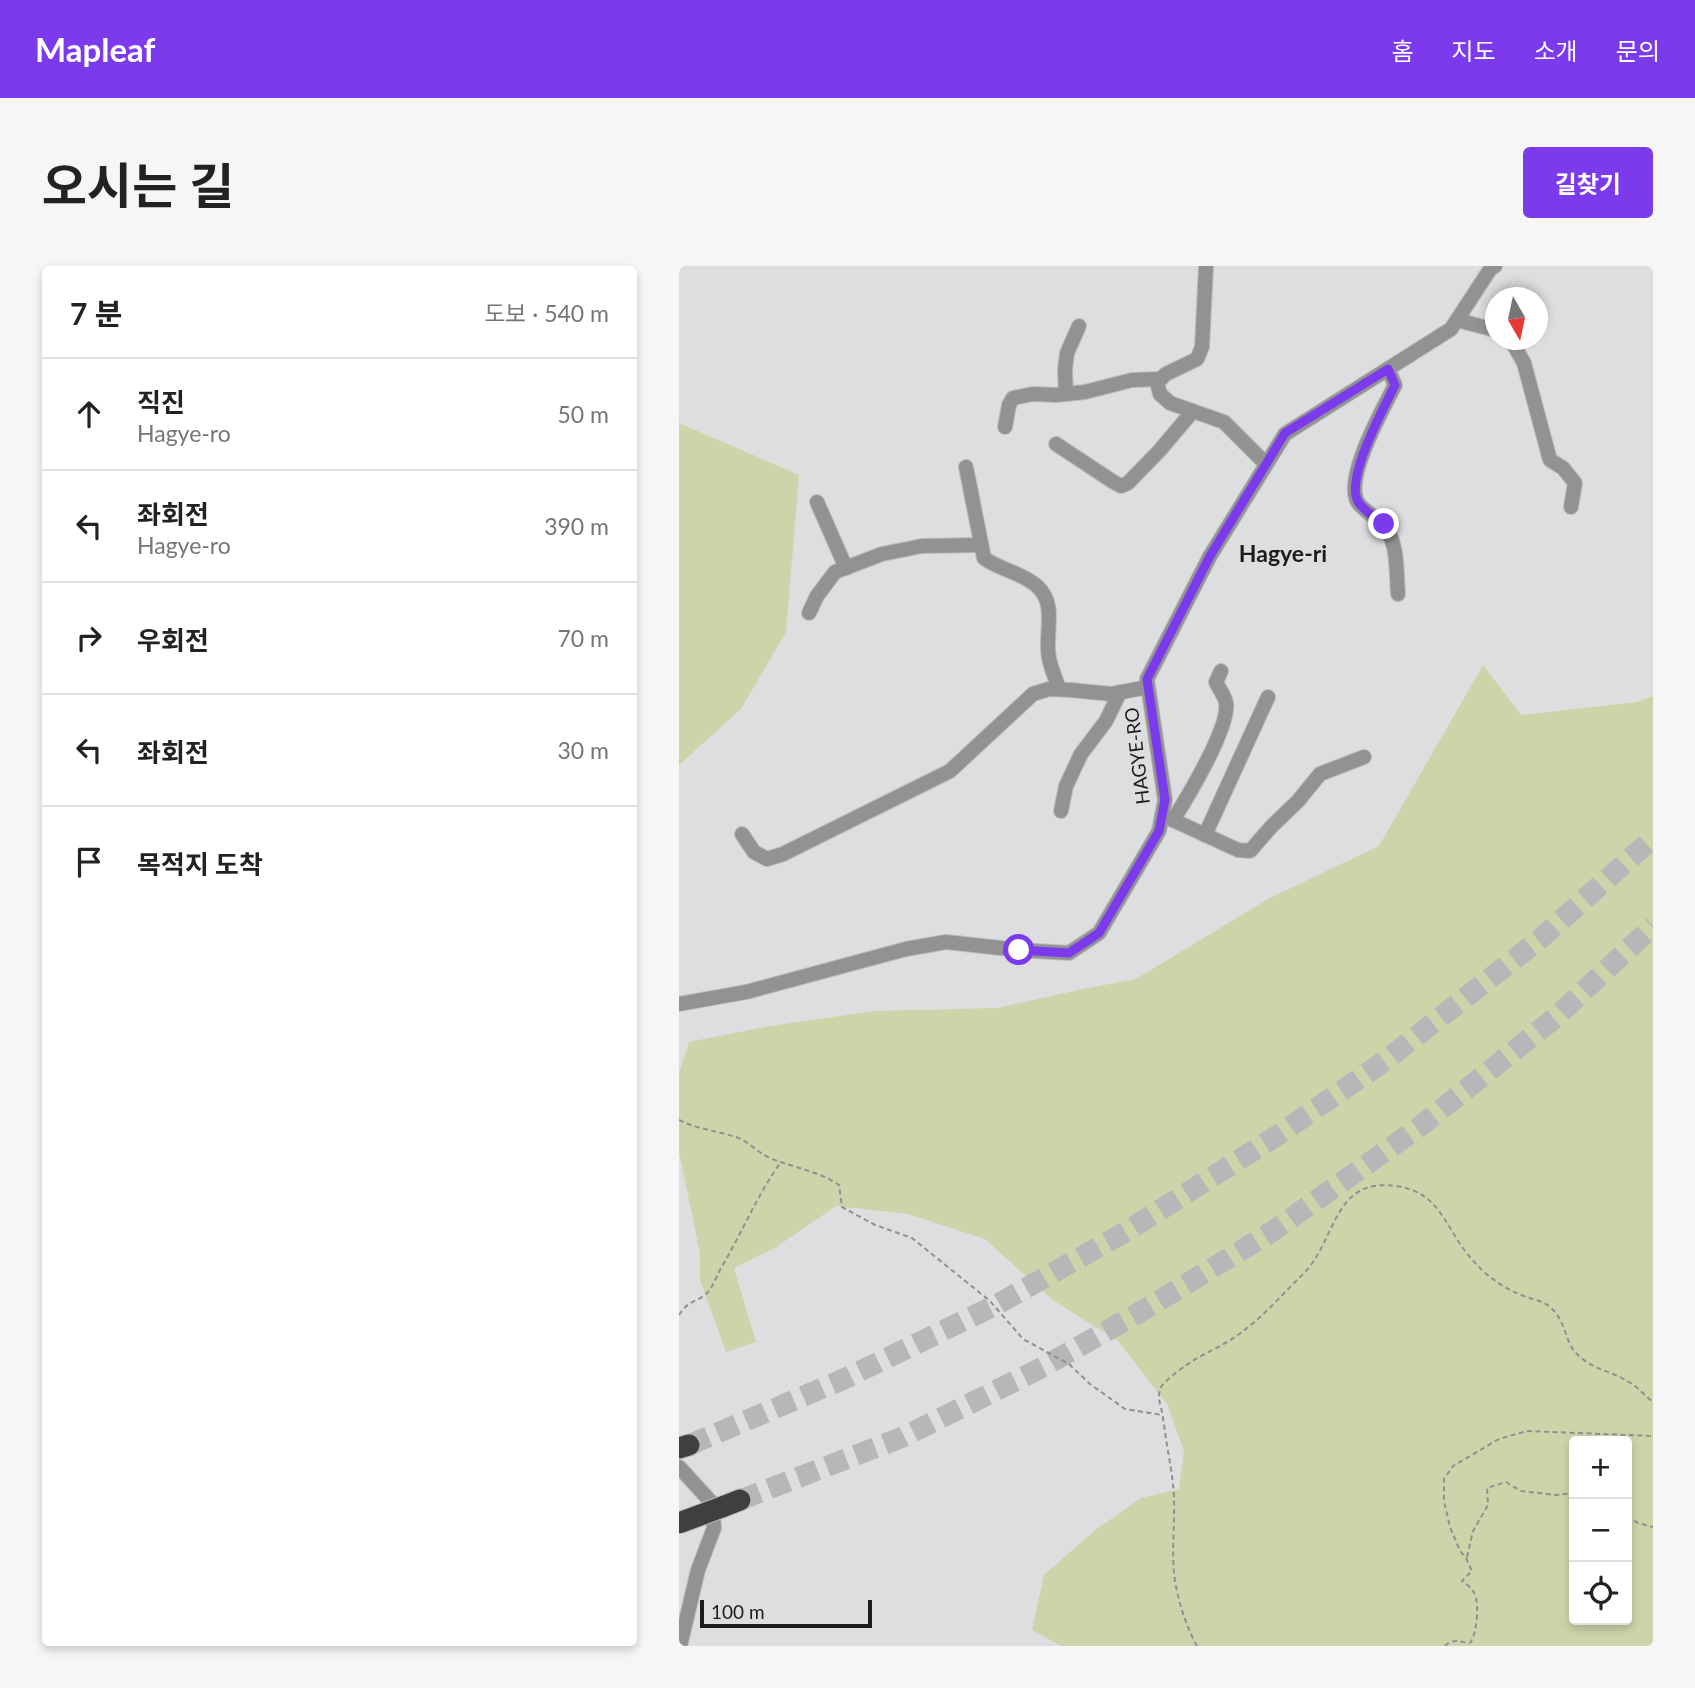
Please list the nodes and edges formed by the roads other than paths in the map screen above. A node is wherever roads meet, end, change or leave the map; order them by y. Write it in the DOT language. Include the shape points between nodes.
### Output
graph roads {
  1 [pos="1206,266"];
  2 [pos="1495,266"];
  3 [pos="1457,320"];
  4 [pos="1080,326"];
  5 [pos="1485,327"];
  6 [pos="1517,350"];
  7 [pos="1388,369"];
  8 [pos="1161,379"];
  9 [pos="1066,394"];
  10 [pos="1193,411"];
  11 [pos="1005,428"];
  12 [pos="1056,444"];
  13 [pos="1266,464"];
  14 [pos="966,467"];
  15 [pos="817,502"];
  16 [pos="1571,507"];
  17 [pos="981,545"];
  18 [pos="846,568"];
  19 [pos="1398,594"];
  20 [pos="809,613"];
  21 [pos="1221,671"];
  22 [pos="1148,687"];
  23 [pos="1059,689"];
  24 [pos="1120,692"];
  25 [pos="1268,697"];
  26 [pos="1364,757"];
  27 [pos="1061,811"];
  28 [pos="1168,817"];
  29 [pos="742,834"];
  30 [pos="1205,835"];
  31 [pos="679,1003"];
  32 [pos="679,1467"];
  33 [pos="731,1504"];
  34 [pos="679,1522"];
  35 [pos="680,1646"];
  1 -- 8 [label="street" via="1202,346 1197,359"];
  2 -- 3 [label="street, HAGYE-RO"];
  3 -- 5 [label="street"];
  3 -- 7 [label="street, HAGYE-RO" via="1451,329"];
  4 -- 9 [label="street" via="1067,353"];
  6 -- 16 [label="street" via="1550,460 1575,483"];
  7 -- 13 [label="street, HAGYE-RO" via="1285,433"];
  7 -- 19 [label="street" via="1395,385 1360,458 1354,488 1357,502 1384,524 1394,546"];
  8 -- 9 [label="street" via="1132,380"];
  8 -- 10 [label="street" via="1157,382 1160,394"];
  9 -- 11 [label="street" via="1013,398"];
  10 -- 12 [label="street" via="1136,475 1121,485"];
  10 -- 13 [label="street" via="1224,422"];
  13 -- 22 [label="street, HAGYE-RO" via="1210,556 1147,679"];
  14 -- 17 [label="street"];
  15 -- 18 [label="street"];
  17 -- 18 [label="street" via="922,546"];
  17 -- 23 [label="street" via="984,558 1020,575 1046,598 1049,659"];
  18 -- 20 [label="street" via="835,572"];
  21 -- 28 [label="street" via="1216,682 1226,702 1225,717 1189,796"];
  22 -- 24 [label="street"];
  22 -- 28 [label="street, HAGYE-RO"];
  23 -- 24 [label="street"];
  23 -- 29 [label="street" via="1033,694 950,771 783,855 767,859 754,852"];
  24 -- 27 [label="street" via="1106,721 1081,754 1066,786"];
  25 -- 30 [label="street"];
  26 -- 30 [label="street" via="1320,774 1250,851"];
  28 -- 30 [label="street"];
  28 -- 31 [label="street, HAGYE-RO" via="1099,933 1069,953 946,942 746,992"];
  32 -- 35 [label="street" via="712,1503 715,1528 698,1570"];
  33 -- 34 [label="highway, bridge"];
}
